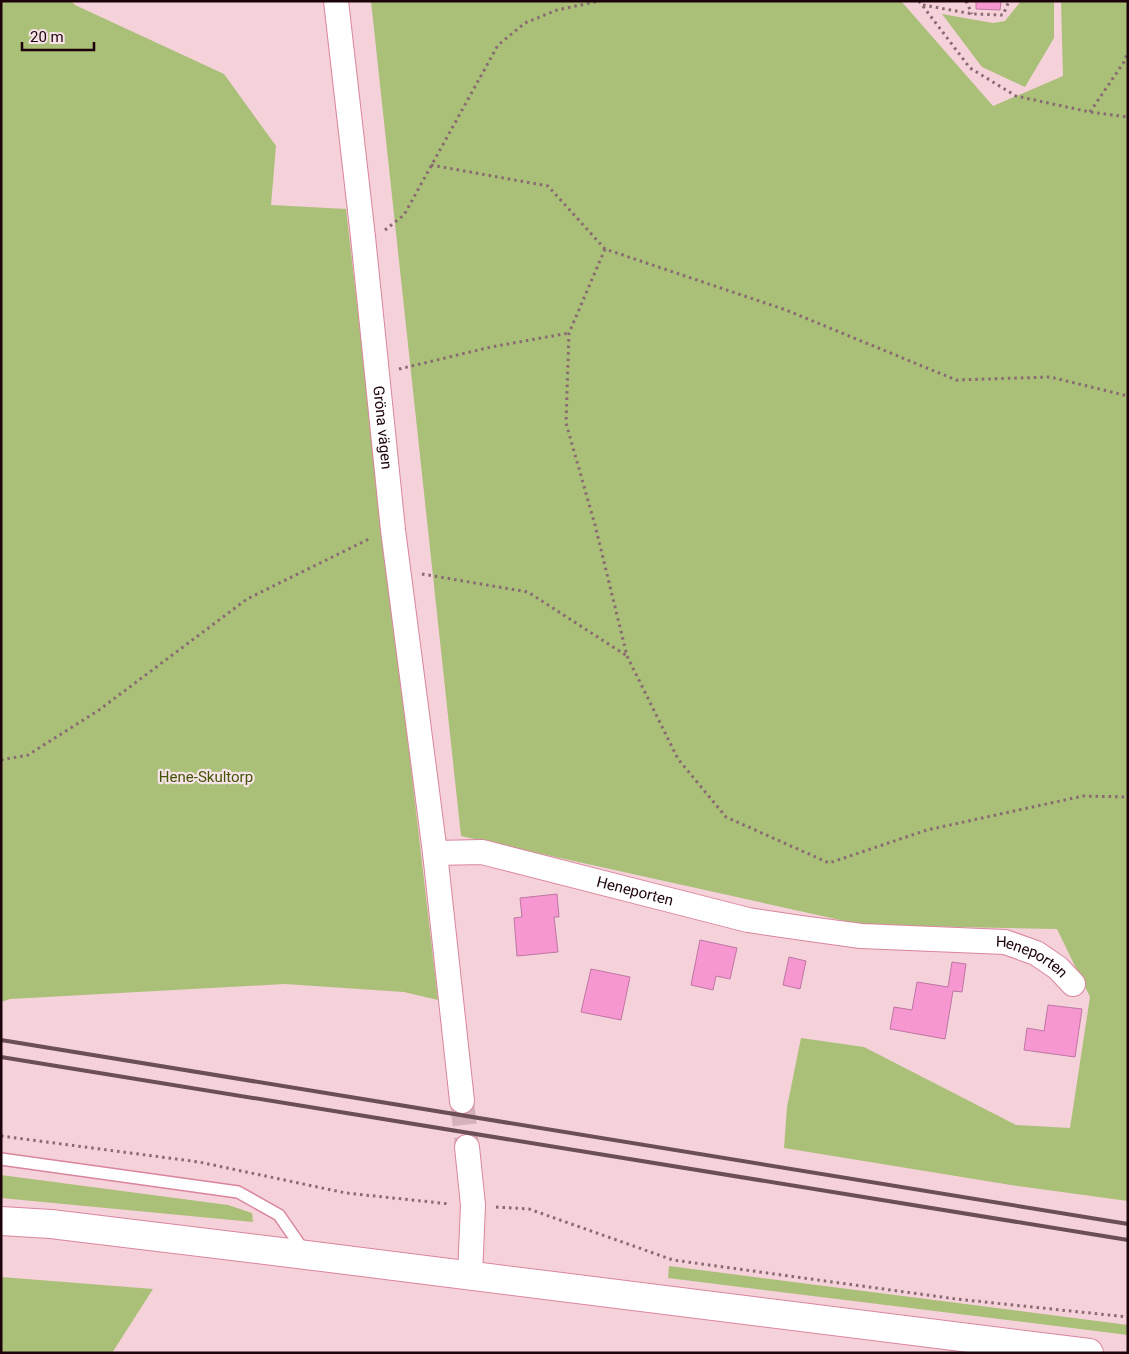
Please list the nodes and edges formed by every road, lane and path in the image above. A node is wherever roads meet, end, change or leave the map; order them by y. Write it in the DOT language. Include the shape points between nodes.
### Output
graph roads {
  1 [pos="336,1"];
  2 [pos="599,1"];
  3 [pos="966,1"];
  4 [pos="1009,1"];
  5 [pos="921,3"];
  6 [pos="973,14"];
  7 [pos="1128,51"];
  8 [pos="1090,112"];
  9 [pos="1128,117"];
  10 [pos="431,165"];
  11 [pos="364,237"];
  12 [pos="605,249"];
  13 [pos="569,333"];
  14 [pos="398,369"];
  15 [pos="1128,396"];
  16 [pos="393,530"];
  17 [pos="421,574"];
  18 [pos="627,656"];
  19 [pos="1,760"];
  20 [pos="1128,798"];
  21 [pos="435,853"];
  22 [pos="1073,984"];
  23 [pos="462,1101"];
  24 [pos="1,1136"];
  25 [pos="467,1147"];
  26 [pos="1,1159"];
  27 [pos="460,1204"];
  28 [pos="488,1206"];
  29 [pos="1,1221"];
  30 [pos="306,1255"];
  31 [pos="470,1276"];
  32 [pos="1128,1318"];
  33 [pos="1088,1353"];
  1 -- 11 [label="street, Gröna vägen"];
  2 -- 10 [label="path" via="557,10 525,23 498,45"];
  3 -- 6 [label="path"];
  4 -- 6 [label="path" via="1003,15"];
  5 -- 6 [label="path"];
  5 -- 8 [label="path" via="970,68 1016,96"];
  7 -- 8 [label="path"];
  8 -- 9 [label="path"];
  10 -- 11 [label="path" via="404,214 381,233"];
  10 -- 12 [label="path" via="548,186"];
  11 -- 16 [label="street, Gröna vägen"];
  12 -- 13 [label="path"];
  12 -- 15 [label="path" via="786,310 956,380 1050,377"];
  13 -- 14 [label="path"];
  13 -- 18 [label="path" via="566,423"];
  16 -- 19 [label="path" via="365,540 247,600 99,710 28,755"];
  16 -- 21 [label="street, Gröna vägen"];
  17 -- 18 [label="path" via="528,592"];
  18 -- 20 [label="path" via="678,759 726,817 829,863 927,830 1083,796"];
  21 -- 22 [label="street, Heneporten" via="482,852 748,920 861,936 1005,942 1036,953 1058,968"];
  21 -- 23 [label="street"];
  24 -- 27 [label="path" via="199,1162 346,1193"];
  25 -- 31 [label="street" via="473,1205"];
  26 -- 30 [label="lane" via="238,1192 279,1215"];
  28 -- 32 [label="path" via="529,1209 673,1260 956,1299"];
  29 -- 30 [label="main road"];
  30 -- 31 [label="main road"];
  31 -- 33 [label="main road"];
}
